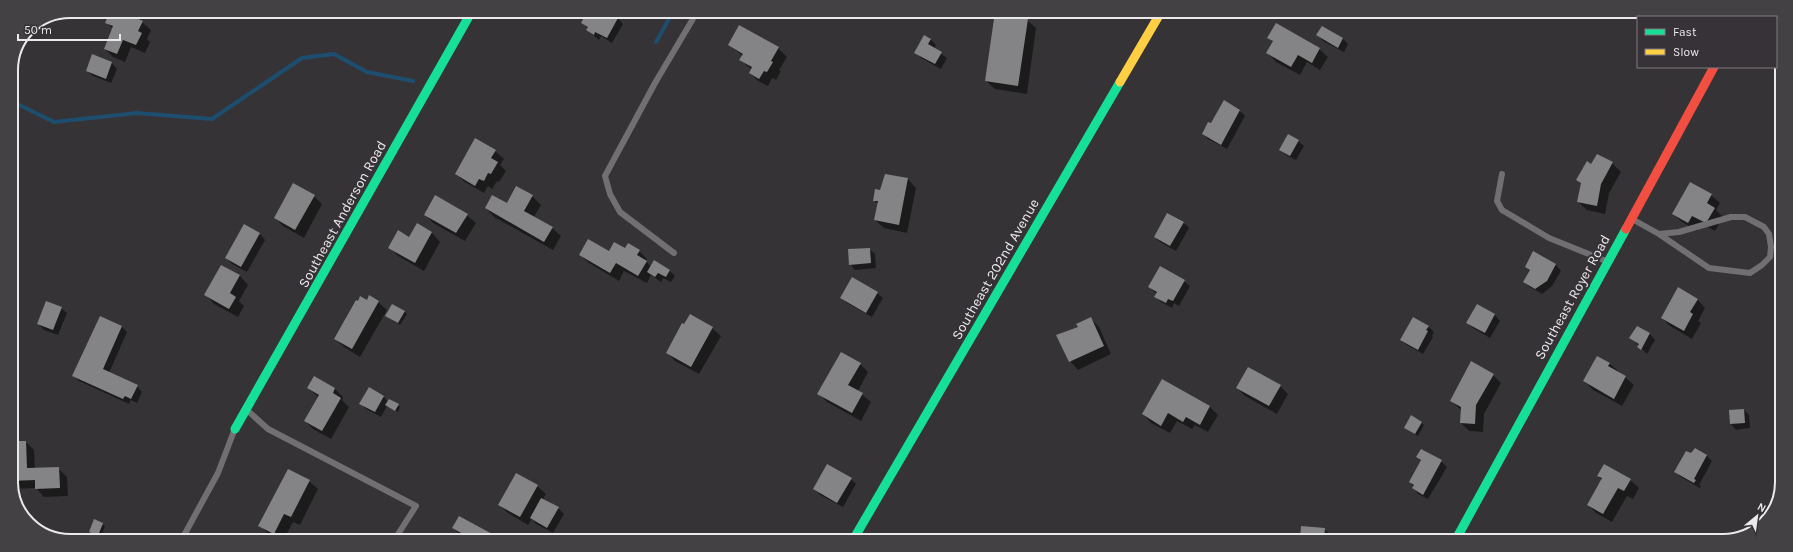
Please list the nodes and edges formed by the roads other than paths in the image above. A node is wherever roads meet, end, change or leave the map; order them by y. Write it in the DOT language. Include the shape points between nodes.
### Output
graph roads {
  1 [pos="469,18"];
  2 [pos="693,18"];
  3 [pos="1158,18"];
  4 [pos="1713,68"];
  5 [pos="1502,174"];
  6 [pos="1631,218"];
  7 [pos="1660,234"];
  8 [pos="674,253"];
  9 [pos="1607,262"];
  10 [pos="247,410"];
  11 [pos="235,429"];
  12 [pos="185,534"];
  13 [pos="398,534"];
  14 [pos="856,534"];
  15 [pos="1459,534"];
  1 -- 10 [label="street, Southeast Anderson Road"];
  2 -- 8 [label="lane" via="605,176 610,194 620,212"];
  3 -- 14 [label="street, Southeast 202nd Avenue"];
  4 -- 6 [label="street, Southeast Royer Road"];
  5 -- 9 [label="lane" via="1497,200 1502,210 1549,238"];
  6 -- 7 [label="lane"];
  6 -- 9 [label="street, Southeast Royer Road"];
  7 -- 7 [label="lane" via="1679,232 1731,217 1745,217 1764,227 1769,234 1770,257 1750,273 1709,268"];
  9 -- 15 [label="street, Southeast Royer Road"];
  10 -- 11 [label="street, Southeast Anderson Road"];
  10 -- 13 [label="lane" via="268,429 416,506"];
  11 -- 12 [label="lane" via="218,473"];
}
